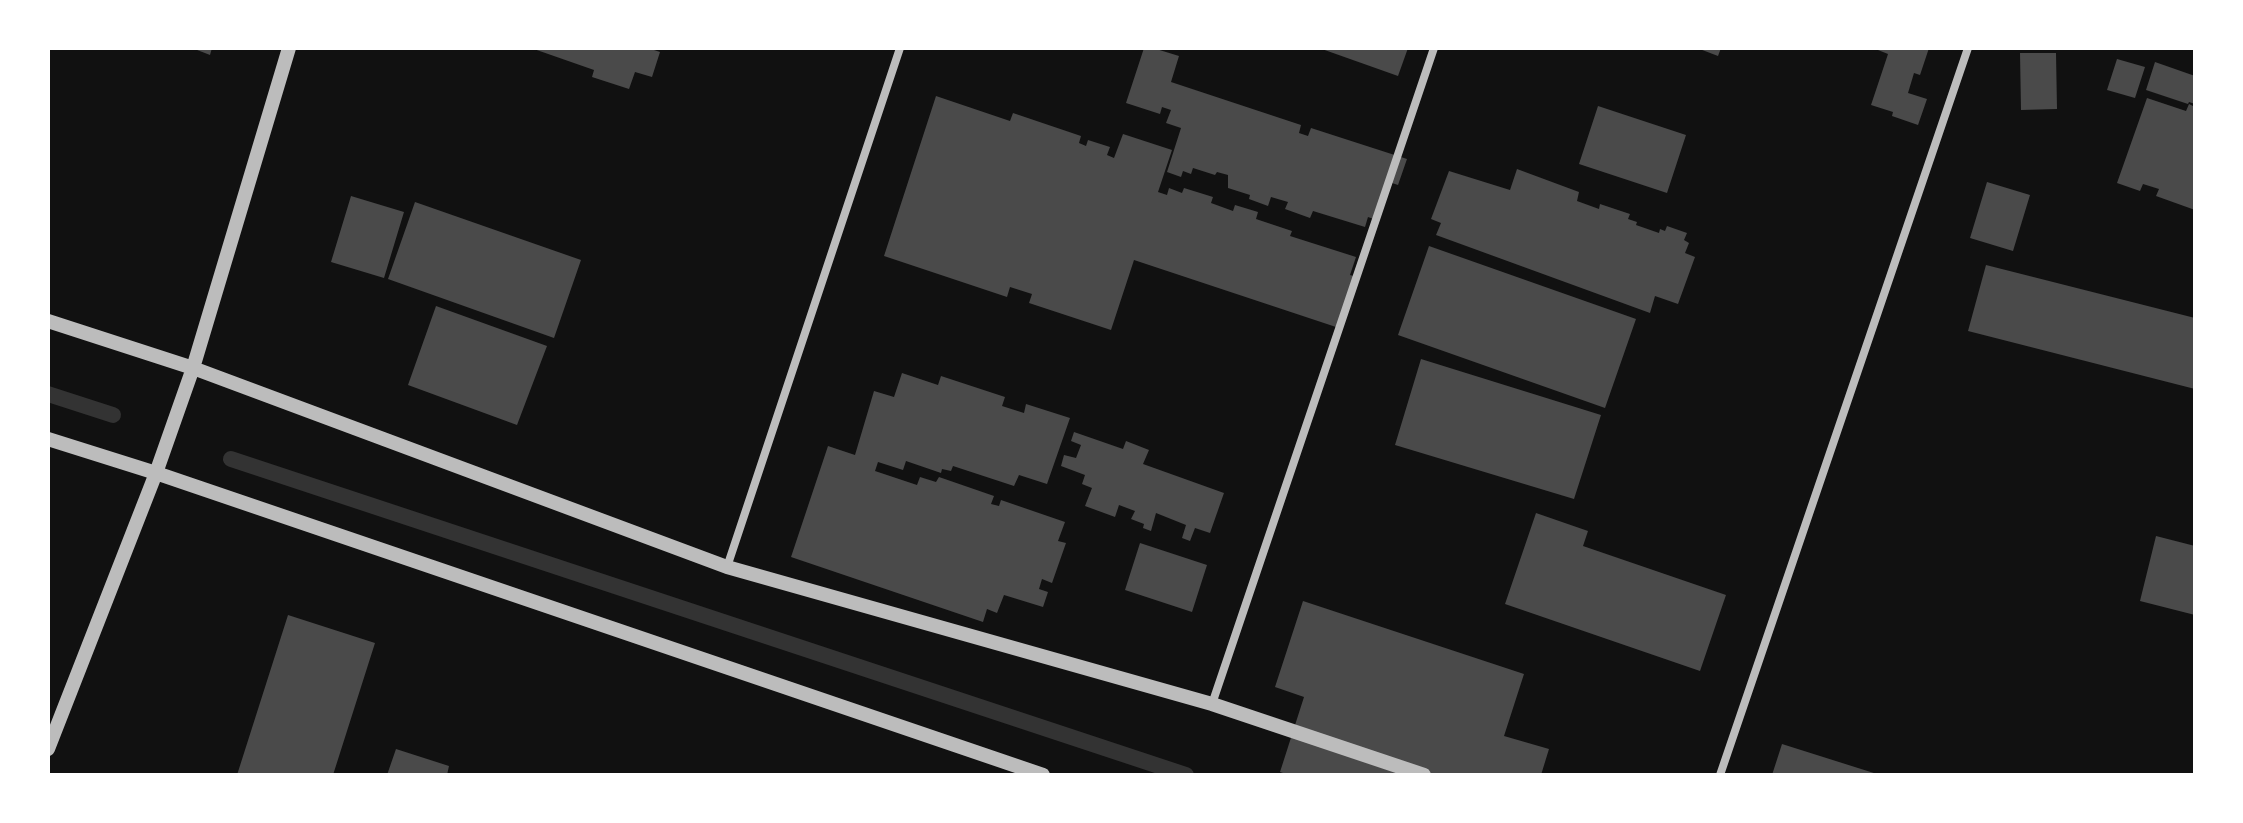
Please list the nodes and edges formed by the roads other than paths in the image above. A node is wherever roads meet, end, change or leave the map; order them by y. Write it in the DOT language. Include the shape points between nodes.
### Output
graph roads {
  1 [pos="289,48"];
  2 [pos="900,48"];
  3 [pos="1434,48"];
  4 [pos="1968,48"];
  5 [pos="48,321"];
  6 [pos="193,368"];
  7 [pos="48,439"];
  8 [pos="156,473"];
  9 [pos="727,567"];
  10 [pos="1212,704"];
  11 [pos="48,749"];
  12 [pos="1043,775"];
  13 [pos="1424,775"];
  14 [pos="1720,775"];
  1 -- 6 [label="street"];
  2 -- 9 [label="street"];
  3 -- 10 [label="street"];
  4 -- 14 [label="street"];
  5 -- 6 [label="street"];
  6 -- 8 [label="street"];
  6 -- 9 [label="street"];
  7 -- 8 [label="street"];
  8 -- 11 [label="street"];
  8 -- 12 [label="street"];
  9 -- 10 [label="street"];
  10 -- 13 [label="street"];
}
